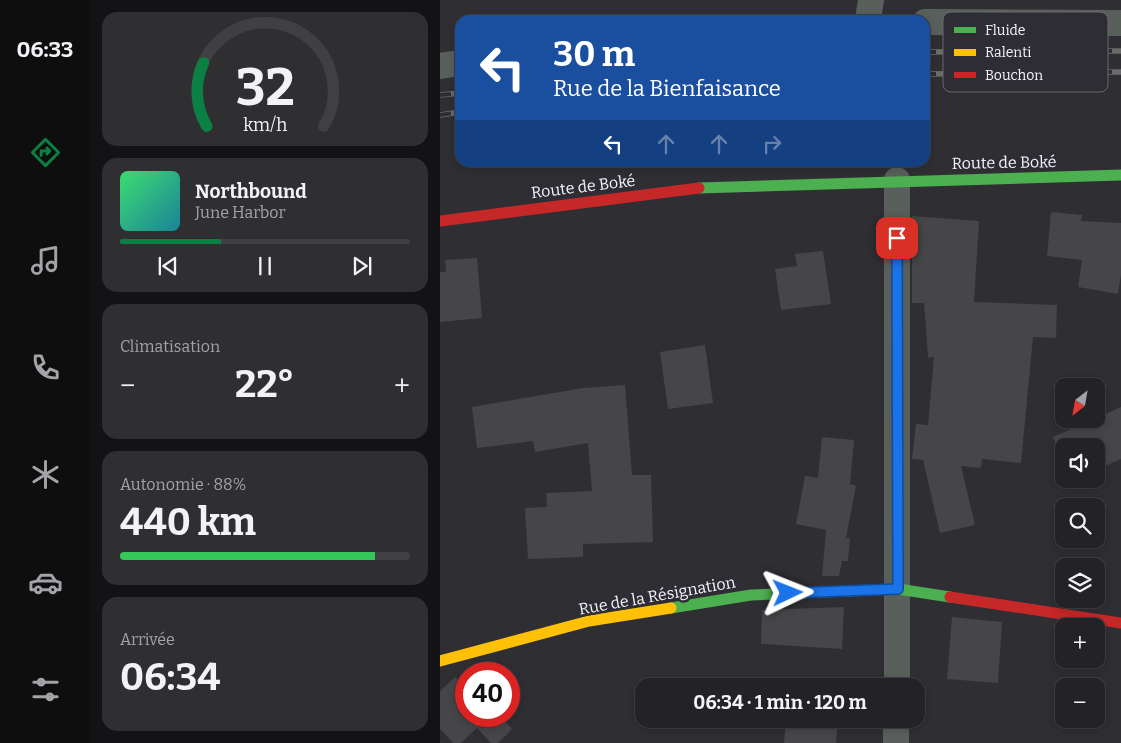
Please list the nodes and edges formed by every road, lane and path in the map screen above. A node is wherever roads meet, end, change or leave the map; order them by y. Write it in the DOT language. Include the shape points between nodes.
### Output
graph roads {
  1 [pos="871,0"];
  2 [pos="869,15"];
  3 [pos="930,22"];
  4 [pos="943,22"];
  5 [pos="1108,23"];
  6 [pos="1121,23"];
  7 [pos="455,64"];
  8 [pos="440,66"];
  9 [pos="1121,175"];
  10 [pos="897,180"];
  11 [pos="440,221"];
  12 [pos="898,589"];
  13 [pos="1121,623"];
  14 [pos="440,661"];
  15 [pos="897,678"];
  16 [pos="896,728"];
  17 [pos="896,743"];
  1 -- 2 [label="street"];
  3 -- 4 [label="street"];
  5 -- 6 [label="street"];
  7 -- 8 [label="street"];
  9 -- 10 [label="street, Route de Boké"];
  10 -- 11 [label="street, Route de Boké" via="690,188"];
  10 -- 12 [label="street"];
  12 -- 13 [label="street, Rue de la Résignation"];
  12 -- 14 [label="street, Rue de la Résignation" via="751,595 590,621"];
  12 -- 15 [label="street"];
  16 -- 17 [label="street"];
}
